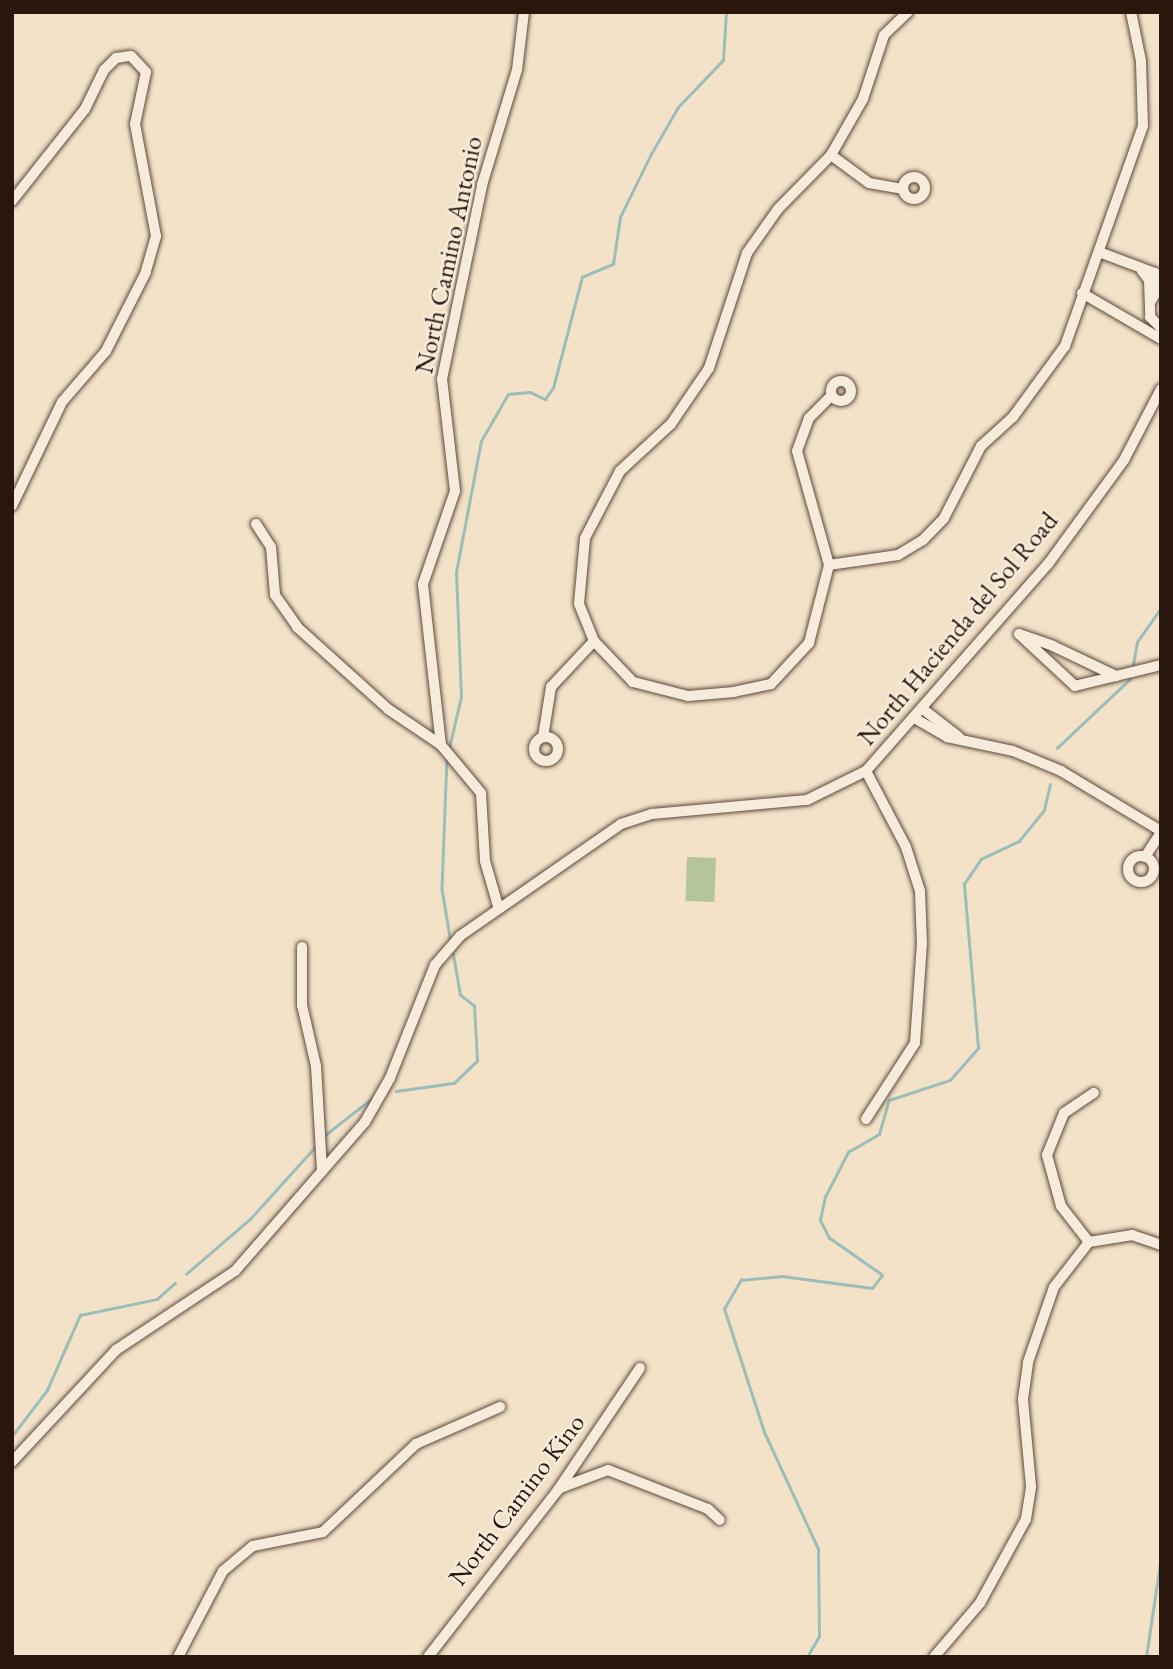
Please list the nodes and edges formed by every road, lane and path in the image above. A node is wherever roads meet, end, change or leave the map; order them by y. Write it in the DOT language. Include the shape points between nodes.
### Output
graph roads {
  1 [pos="524,12"];
  2 [pos="908,12"];
  3 [pos="1131,12"];
  4 [pos="831,155"];
  5 [pos="903,188"];
  6 [pos="12,201"];
  7 [pos="1099,252"];
  8 [pos="1082,293"];
  9 [pos="1161,328"];
  10 [pos="1161,339"];
  11 [pos="1161,389"];
  12 [pos="831,396"];
  13 [pos="12,506"];
  14 [pos="256,524"];
  15 [pos="829,565"];
  16 [pos="999,621"];
  17 [pos="1018,634"];
  18 [pos="594,641"];
  19 [pos="1161,665"];
  20 [pos="1116,676"];
  21 [pos="920,715"];
  22 [pos="543,737"];
  23 [pos="441,745"];
  24 [pos="866,771"];
  25 [pos="1161,832"];
  26 [pos="1145,857"];
  27 [pos="498,906"];
  28 [pos="302,947"];
  29 [pos="1094,1093"];
  30 [pos="866,1119"];
  31 [pos="322,1171"];
  32 [pos="1089,1242"];
  33 [pos="1161,1245"];
  34 [pos="640,1368"];
  35 [pos="500,1407"];
  36 [pos="12,1462"];
  37 [pos="558,1489"];
  38 [pos="720,1520"];
  39 [pos="178,1657"];
  40 [pos="428,1657"];
  41 [pos="934,1657"];
  1 -- 23 [label="street, North Camino Antonio" via="517,70 482,185 442,379 455,491 423,584"];
  2 -- 4 [label="street" via="884,35 863,99"];
  3 -- 7 [label="street" via="1142,61 1143,126"];
  4 -- 5 [label="street" via="869,183"];
  4 -- 18 [label="street" via="756,239 709,368 671,425 620,471 585,538 579,604"];
  6 -- 13 [label="street" via="85,109 104,70 116,58 131,56 146,72 135,124 156,236 146,272 106,351 62,402"];
  7 -- 8 [label="street"];
  7 -- 9 [label="street" via="1142,271 1151,301 1150,317"];
  8 -- 10 [label="street"];
  8 -- 15 [label="street" via="1065,346 1018,410 981,446 930,533 898,555"];
  11 -- 16 [label="street, North Hacienda del Sol Road" via="1124,460"];
  12 -- 15 [label="street" via="809,418 797,451"];
  14 -- 23 [label="street" via="271,547 275,595 297,627 388,709"];
  15 -- 18 [label="street" via="816,629 771,684 688,696 633,682"];
  16 -- 17 [label="street"];
  16 -- 21 [label="street, North Hacienda del Sol Road"];
  17 -- 20 [label="street"];
  17 -- 20 [label="street" via="1075,686"];
  18 -- 22 [label="street" via="551,687"];
  19 -- 20 [label="street"];
  21 -- 24 [label="street, North Hacienda del Sol Road"];
  21 -- 25 [label="street" via="959,737 1061,771"];
  23 -- 27 [label="street" via="481,793 485,861"];
  24 -- 27 [label="street, North Hacienda del Sol Road" via="807,800 652,814 621,824"];
  24 -- 30 [label="street" via="906,847 920,891 922,944 915,1042"];
  25 -- 26 [label="street"];
  27 -- 31 [label="street, North Hacienda del Sol Road" via="435,965 380,1100"];
  28 -- 31 [label="street" via="302,1005 316,1066"];
  29 -- 32 [label="street" via="1064,1113 1047,1155 1061,1206"];
  31 -- 36 [label="street, North Hacienda del Sol Road" via="235,1272 116,1350"];
  32 -- 33 [label="street" via="1132,1235"];
  32 -- 41 [label="street" via="1054,1287 1028,1362 1026,1519 980,1603"];
  34 -- 37 [label="street, North Camino Kino"];
  35 -- 39 [label="street" via="416,1444 323,1532 253,1546 223,1571"];
  37 -- 38 [label="street" via="608,1470 708,1509"];
  37 -- 40 [label="street, North Camino Kino"];
}
